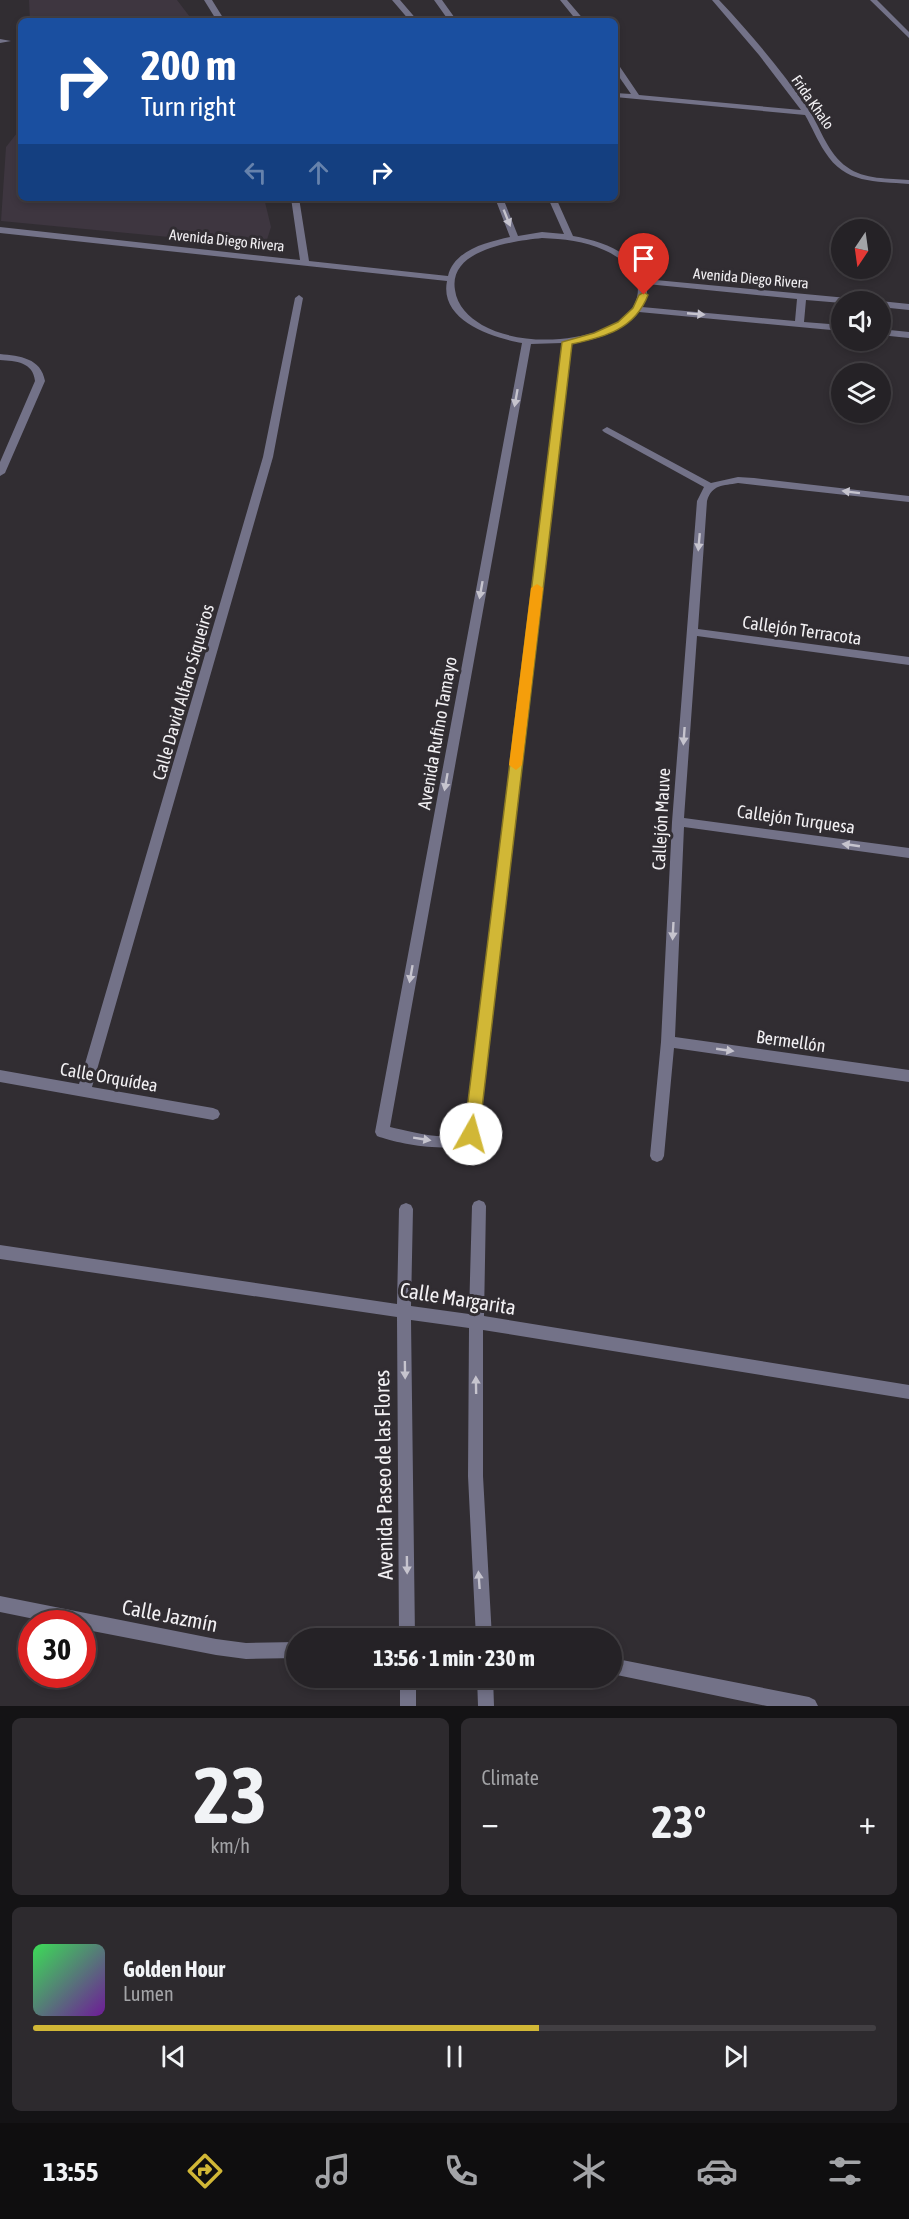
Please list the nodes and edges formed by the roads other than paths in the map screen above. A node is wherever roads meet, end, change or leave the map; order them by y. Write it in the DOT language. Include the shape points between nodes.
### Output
graph roads {
  1 [pos="208,0"];
  2 [pos="396,0"];
  3 [pos="438,0"];
  4 [pos="563,0"];
  5 [pos="715,0"];
  6 [pos="873,0"];
  7 [pos="219,18"];
  8 [pos="411,18"];
  9 [pos="451,18"];
  10 [pos="578,18"];
  11 [pos="909,36"];
  12 [pos="618,70"];
  13 [pos="618,94"];
  14 [pos="636,96"];
  15 [pos="807,113"];
  16 [pos="909,182"];
  17 [pos="295,201"];
  18 [pos="500,201"];
  19 [pos="553,201"];
  20 [pos="0,230"];
  21 [pos="514,237"];
  22 [pos="569,237"];
  23 [pos="305,262"];
  24 [pos="450,279"];
  25 [pos="642,281"];
  26 [pos="802,296"];
  27 [pos="299,298"];
  28 [pos="831,299"];
  29 [pos="891,305"];
  30 [pos="909,307"];
  31 [pos="638,309"];
  32 [pos="799,323"];
  33 [pos="831,327"];
  34 [pos="891,333"];
  35 [pos="909,335"];
  36 [pos="527,341"];
  37 [pos="567,342"];
  38 [pos="0,357"];
  39 [pos="607,430"];
  40 [pos="0,473"];
  41 [pos="710,486"];
  42 [pos="909,499"];
  43 [pos="691,632"];
  44 [pos="909,661"];
  45 [pos="678,822"];
  46 [pos="909,853"];
  47 [pos="668,1042"];
  48 [pos="0,1076"];
  49 [pos="909,1076"];
  50 [pos="84,1091"];
  51 [pos="213,1114"];
  52 [pos="657,1156"];
  53 [pos="479,1206"];
  54 [pos="406,1209"];
  55 [pos="0,1252"];
  56 [pos="404,1311"];
  57 [pos="476,1322"];
  58 [pos="909,1392"];
  59 [pos="0,1604"];
  60 [pos="407,1628"];
  61 [pos="483,1628"];
  62 [pos="286,1650"];
  63 [pos="622,1668"];
  64 [pos="408,1688"];
  65 [pos="485,1688"];
  66 [pos="408,1706"];
  67 [pos="486,1706"];
  68 [pos="810,1706"];
  1 -- 7 [label="street"];
  2 -- 8 [label="street"];
  3 -- 9 [label="street"];
  4 -- 10 [label="street"];
  5 -- 15 [label="street, Frida Khalo"];
  6 -- 11 [label="street"];
  12 -- 14 [label="street"];
  13 -- 14 [label="street"];
  14 -- 15 [label="street"];
  15 -- 16 [label="street, Frida Khalo" via="837,163 849,172"];
  17 -- 23 [label="street"];
  18 -- 21 [label="street, one-way"];
  19 -- 22 [label="street"];
  20 -- 23 [label="street, Avenida Diego Rivera"];
  21 -- 22 [label="street"];
  21 -- 24 [label="street" via="472,253"];
  22 -- 25 [label="street" via="617,253 633,266"];
  23 -- 24 [label="street, Avenida Diego Rivera"];
  24 -- 36 [label="street" via="455,305 466,317 493,332"];
  25 -- 26 [label="street, Avenida Diego Rivera"];
  25 -- 31 [label="street" via="644,295"];
  26 -- 28 [label="street, Avenida Diego Rivera"];
  26 -- 32 [label="street"];
  27 -- 50 [label="street, Calle David Alfaro Siqueiros" via="268,457"];
  29 -- 30 [label="street"];
  31 -- 32 [label="street, one-way"];
  31 -- 37 [label="street" via="614,328"];
  32 -- 33 [label="street"];
  34 -- 35 [label="street"];
  36 -- 37 [label="street"];
  36 -- 37 [label="street, Avenida Rufino Tamayo, one-way" via="382,1132 443,1142 462,1142 471,1134"];
  38 -- 40 [label="street" via="35,365 40,381"];
  39 -- 41 [label="street"];
  42 -- 41 [label="street, one-way" via="754,481"];
  41 -- 43 [label="street, Callejón Mauve, one-way" via="702,501"];
  43 -- 44 [label="street, Callejón Terracota"];
  43 -- 45 [label="street, Callejón Mauve, one-way"];
  46 -- 45 [label="street, Callejón Turquesa, one-way"];
  45 -- 47 [label="street, Callejón Mauve, one-way"];
  47 -- 49 [label="street, Bermellón, one-way"];
  47 -- 52 [label="street, Callejón Mauve"];
  48 -- 50 [label="street, Calle Orquídea"];
  50 -- 51 [label="street, Calle Orquídea"];
  53 -- 57 [label="street"];
  54 -- 56 [label="street"];
  55 -- 56 [label="street, Calle Margarita"];
  56 -- 57 [label="street, Calle Margarita"];
  56 -- 60 [label="street, Avenida Paseo de las Flores, one-way"];
  57 -- 58 [label="street, Calle Margarita"];
  61 -- 57 [label="street, one-way" via="478,1576"];
  59 -- 62 [label="street, Calle Jazmín" via="216,1647"];
  63 -- 68 [label="street"];
  64 -- 66 [label="street"];
  65 -- 67 [label="street"];
}
